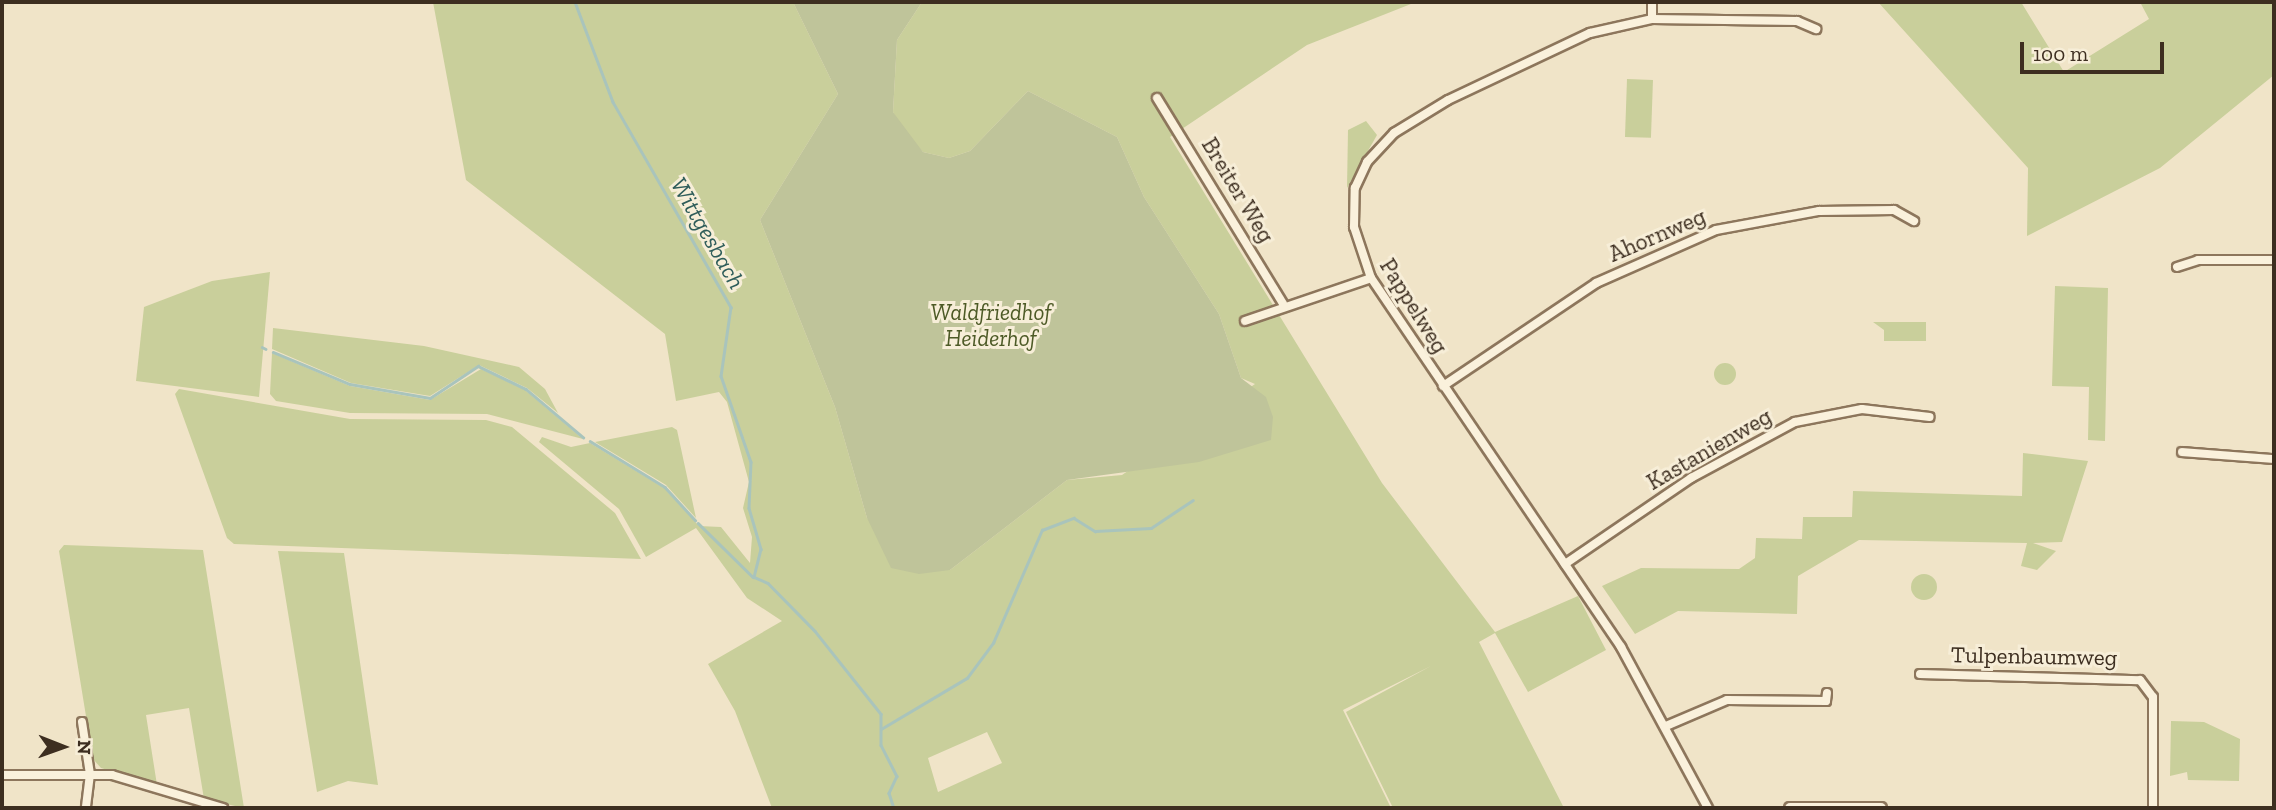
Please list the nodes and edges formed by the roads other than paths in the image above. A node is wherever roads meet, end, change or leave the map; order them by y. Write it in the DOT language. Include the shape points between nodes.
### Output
graph roads {
  1 [pos="1652,2"];
  2 [pos="1652,19"];
  3 [pos="1816,29"];
  4 [pos="1157,98"];
  5 [pos="1914,221"];
  6 [pos="2274,260"];
  7 [pos="2177,267"];
  8 [pos="1371,278"];
  9 [pos="1283,304"];
  10 [pos="1245,321"];
  11 [pos="1443,386"];
  12 [pos="1930,417"];
  13 [pos="2182,452"];
  14 [pos="2274,459"];
  15 [pos="1565,564"];
  16 [pos="1920,674"];
  17 [pos="1827,693"];
  18 [pos="82,722"];
  19 [pos="1666,726"];
  20 [pos="90,774"];
  21 [pos="2,775"];
  22 [pos="86,808"];
  23 [pos="223,808"];
  24 [pos="1708,808"];
  25 [pos="1790,808"];
  26 [pos="1881,808"];
  27 [pos="2153,808"];
  1 -- 2 [label="street"];
  2 -- 3 [label="street, Pappelweg" via="1797,21"];
  2 -- 8 [label="street, Pappelweg" via="1590,33 1492,78 1380,145 1355,187 1352,212"];
  4 -- 9 [label="street, Breiter Weg"];
  5 -- 11 [label="street, Ahornweg" via="1894,210 1819,211 1716,230 1596,283"];
  6 -- 7 [label="street" via="2198,260"];
  8 -- 9 [label="street"];
  8 -- 11 [label="street, Pappelweg"];
  9 -- 10 [label="street"];
  11 -- 15 [label="street, Pappelweg"];
  12 -- 15 [label="street, Kastanienweg" via="1863,409 1795,422 1691,478"];
  13 -- 14 [label="street"];
  15 -- 19 [label="street, Pappelweg"];
  16 -- 27 [label="street, Tulpenbaumweg" via="2140,680 2153,701"];
  17 -- 19 [label="street" via="1826,701 1727,700"];
  18 -- 20 [label="street"];
  19 -- 24 [label="street, Pappelweg"];
  20 -- 21 [label="street"];
  20 -- 22 [label="street"];
  20 -- 23 [label="street" via="113,775"];
  25 -- 26 [label="street"];
}
